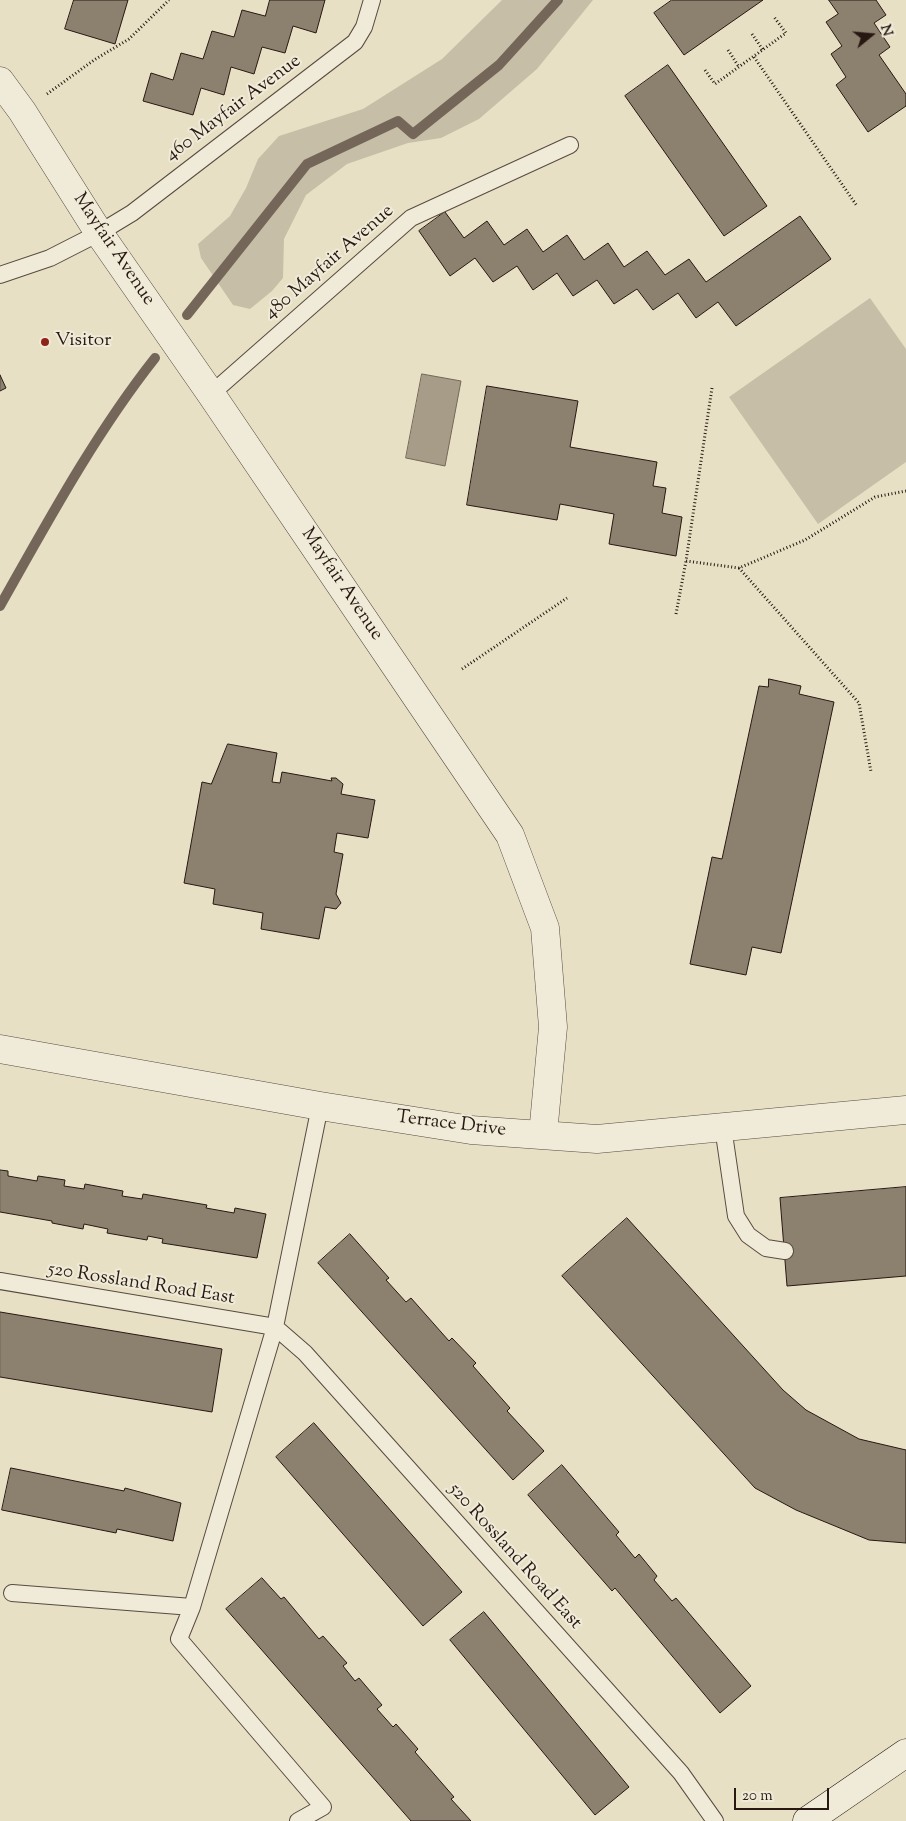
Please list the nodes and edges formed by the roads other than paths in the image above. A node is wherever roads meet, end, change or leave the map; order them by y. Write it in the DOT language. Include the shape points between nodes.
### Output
graph roads {
  1 [pos="372,0"];
  2 [pos="0,81"];
  3 [pos="570,145"];
  4 [pos="100,233"];
  5 [pos="0,274"];
  6 [pos="211,394"];
  7 [pos="0,1049"];
  8 [pos="320,1106"];
  9 [pos="906,1110"];
  10 [pos="723,1128"];
  11 [pos="543,1134"];
  12 [pos="785,1251"];
  13 [pos="0,1281"];
  14 [pos="275,1327"];
  15 [pos="12,1593"];
  16 [pos="192,1608"];
  17 [pos="906,1753"];
  18 [pos="298,1821"];
  19 [pos="715,1821"];
  20 [pos="807,1821"];
  1 -- 4 [label="lane, 460 Mayfair Avenue" via="364,27 355,42 132,213"];
  2 -- 4 [label="street, Mayfair Avenue"];
  3 -- 6 [label="lane, 480 Mayfair Avenue" via="411,218"];
  4 -- 5 [label="lane, 460 Mayfair Avenue" via="50,258"];
  4 -- 6 [label="street, Mayfair Avenue"];
  6 -- 11 [label="street, Mayfair Avenue" via="510,835 545,928 553,1027"];
  7 -- 8 [label="street, Terrace Drive"];
  8 -- 11 [label="street, Terrace Drive" via="471,1130"];
  8 -- 14 [label="lane"];
  9 -- 10 [label="street, Terrace Drive"];
  10 -- 11 [label="street, Terrace Drive" via="597,1139"];
  10 -- 12 [label="lane" via="736,1216 748,1235 766,1248"];
  13 -- 14 [label="lane, 520 Rossland Road East"];
  14 -- 16 [label="lane"];
  14 -- 19 [label="lane, 520 Rossland Road East" via="312,1361 681,1773"];
  15 -- 16 [label="lane"];
  16 -- 18 [label="lane" via="179,1639 323,1807"];
  17 -- 20 [label="street"];
}
